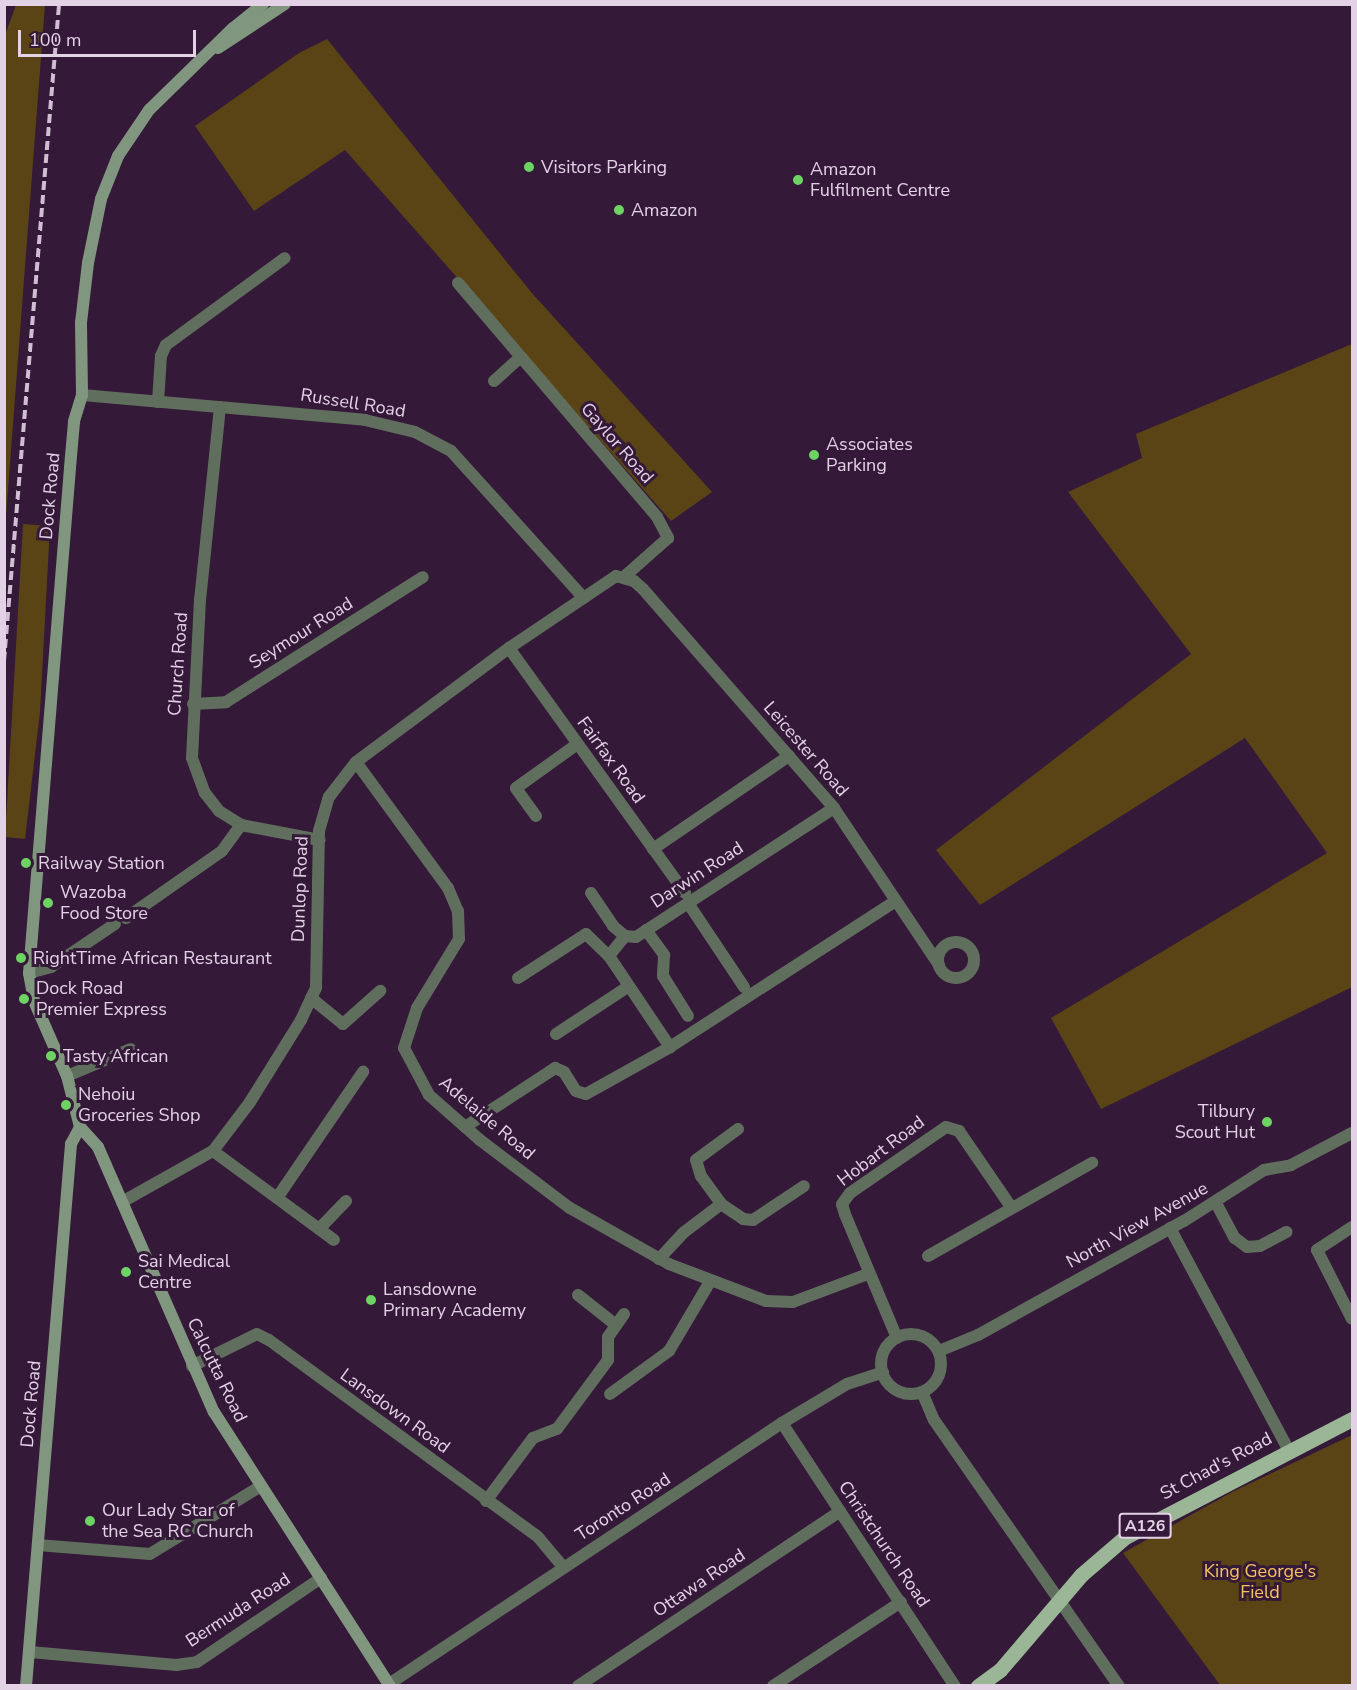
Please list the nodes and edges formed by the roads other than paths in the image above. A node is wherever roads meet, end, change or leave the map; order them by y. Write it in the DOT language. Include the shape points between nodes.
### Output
graph roads {
  1 [pos="263,4"];
  2 [pos="285,4"];
  3 [pos="208,52"];
  4 [pos="285,258"];
  5 [pos="458,283"];
  6 [pos="521,357"];
  7 [pos="494,381"];
  8 [pos="82,395"];
  9 [pos="158,402"];
  10 [pos="220,407"];
  11 [pos="625,576"];
  12 [pos="423,577"];
  13 [pos="584,598"];
  14 [pos="509,648"];
  15 [pos="193,704"];
  16 [pos="576,745"];
  17 [pos="789,756"];
  18 [pos="356,762"];
  19 [pos="834,808"];
  20 [pos="536,816"];
  21 [pos="241,825"];
  22 [pos="320,840"];
  23 [pos="653,849"];
  24 [pos="591,893"];
  25 [pos="687,898"];
  26 [pos="896,901"];
  27 [pos="646,930"];
  28 [pos="625,936"];
  29 [pos="609,956"];
  30 [pos="939,964"];
  31 [pos="29,978"];
  32 [pos="518,978"];
  33 [pos="629,986"];
  34 [pos="744,987"];
  35 [pos="380,991"];
  36 [pos="312,998"];
  37 [pos="688,1016"];
  38 [pos="556,1034"];
  39 [pos="670,1047"];
  40 [pos="131,1048"];
  41 [pos="363,1072"];
  42 [pos="67,1076"];
  43 [pos="80,1127"];
  44 [pos="465,1127"];
  45 [pos="738,1129"];
  46 [pos="1353,1133"];
  47 [pos="213,1151"];
  48 [pos="1092,1163"];
  49 [pos="804,1186"];
  50 [pos="277,1198"];
  51 [pos="346,1201"];
  52 [pos="122,1202"];
  53 [pos="1216,1203"];
  54 [pos="721,1204"];
  55 [pos="1011,1207"];
  56 [pos="1353,1227"];
  57 [pos="1170,1228"];
  58 [pos="320,1229"];
  59 [pos="1286,1232"];
  60 [pos="334,1239"];
  61 [pos="928,1256"];
  62 [pos="659,1259"];
  63 [pos="868,1274"];
  64 [pos="711,1280"];
  65 [pos="578,1295"];
  66 [pos="624,1314"];
  67 [pos="1353,1319"];
  68 [pos="616,1325"];
  69 [pos="897,1338"];
  70 [pos="939,1352"];
  71 [pos="192,1366"];
  72 [pos="883,1372"];
  73 [pos="922,1392"];
  74 [pos="610,1394"];
  75 [pos="1353,1419"];
  76 [pos="782,1423"];
  77 [pos="1288,1450"];
  78 [pos="261,1486"];
  79 [pos="486,1501"];
  80 [pos="840,1511"];
  81 [pos="38,1545"];
  82 [pos="563,1567"];
  83 [pos="321,1578"];
  84 [pos="901,1602"];
  85 [pos="1058,1603"];
  86 [pos="30,1652"];
  87 [pos="389,1685"];
  88 [pos="26,1686"];
  89 [pos="578,1686"];
  90 [pos="772,1686"];
  91 [pos="954,1686"];
  92 [pos="978,1686"];
  93 [pos="1119,1686"];
  1 -- 3 [label="street, Dock Road"];
  2 -- 3 [label="street, Dock Road" via="239,37"];
  3 -- 8 [label="street, Dock Road" via="133,129 101,199 81,323 78,358"];
  4 -- 9 [label="street" via="166,345 161,356"];
  5 -- 6 [label="street"];
  6 -- 7 [label="street"];
  6 -- 11 [label="street, Gaylor Road" via="657,517 668,538"];
  8 -- 9 [label="street, Russell Road"];
  8 -- 31 [label="street, Dock Road" via="71,456"];
  9 -- 10 [label="street, Russell Road"];
  10 -- 13 [label="street, Russell Road" via="398,425 430,439 451,451 478,478"];
  10 -- 15 [label="street, Church Road"];
  11 -- 13 [label="street, Dunlop Road" via="608,580"];
  11 -- 17 [label="street, Leicester Road" via="643,589"];
  12 -- 15 [label="street, Seymour Road" via="226,702"];
  13 -- 14 [label="street, Dunlop Road"];
  14 -- 16 [label="street, Fairfax Road"];
  14 -- 18 [label="street, Dunlop Road"];
  15 -- 21 [label="street, Church Road" via="191,741 196,776 219,811"];
  16 -- 20 [label="street" via="516,788"];
  16 -- 23 [label="street, Fairfax Road"];
  17 -- 19 [label="street, Leicester Road"];
  17 -- 23 [label="street"];
  18 -- 22 [label="street, Dunlop Road" via="329,797"];
  18 -- 44 [label="street, Adelaide Road" via="448,888 458,911 459,939 417,1008 404,1048 429,1095"];
  19 -- 25 [label="street, Darwin Road"];
  19 -- 26 [label="street, Leicester Road"];
  21 -- 22 [label="street, Church Road"];
  21 -- 31 [label="street" via="222,851"];
  22 -- 36 [label="street, Dunlop Road" via="316,988"];
  23 -- 25 [label="street, Fairfax Road"];
  24 -- 28 [label="street"];
  25 -- 27 [label="street, Darwin Road"];
  25 -- 34 [label="street, Fairfax Road"];
  26 -- 30 [label="street, Leicester Road"];
  26 -- 39 [label="street"];
  27 -- 28 [label="street, Darwin Road" via="636,937"];
  27 -- 37 [label="street" via="664,955 663,976"];
  28 -- 29 [label="street"];
  29 -- 32 [label="street" via="586,934"];
  29 -- 33 [label="street"];
  31 -- 42 [label="street, Calcutta Road"];
  33 -- 38 [label="street"];
  33 -- 39 [label="street"];
  35 -- 36 [label="street" via="343,1024"];
  36 -- 47 [label="street, Dunlop Road" via="250,1102"];
  39 -- 44 [label="street" via="586,1094 576,1091 564,1072 555,1068"];
  40 -- 42 [label="street"];
  41 -- 50 [label="street"];
  42 -- 43 [label="street, Calcutta Road"];
  43 -- 52 [label="street, Calcutta Road" via="98,1147"];
  43 -- 81 [label="street, Dock Road" via="71,1144"];
  44 -- 62 [label="street, Adelaide Road" via="570,1208"];
  45 -- 54 [label="street" via="696,1160 701,1176"];
  46 -- 53 [label="street, North View Avenue" via="1291,1165 1264,1170"];
  47 -- 50 [label="street"];
  47 -- 52 [label="street, Dunlop Road"];
  48 -- 55 [label="street"];
  49 -- 54 [label="street" via="753,1220 743,1220"];
  50 -- 58 [label="street"];
  51 -- 58 [label="street"];
  52 -- 71 [label="street, Calcutta Road"];
  53 -- 57 [label="street, North View Avenue"];
  53 -- 59 [label="street" via="1235,1238 1247,1247 1260,1246"];
  54 -- 62 [label="street" via="683,1233"];
  55 -- 61 [label="street"];
  55 -- 63 [label="street, Hobart Road" via="959,1131 946,1127 934,1132 850,1193 842,1204"];
  56 -- 67 [label="street" via="1317,1250"];
  57 -- 70 [label="street, North View Avenue" via="978,1335"];
  57 -- 77 [label="street"];
  58 -- 60 [label="street"];
  62 -- 64 [label="street, Adelaide Road"];
  63 -- 64 [label="street, Adelaide Road" via="793,1302 766,1301"];
  63 -- 69 [label="street, Hobart Road"];
  64 -- 74 [label="street" via="669,1351"];
  65 -- 68 [label="street"];
  66 -- 68 [label="street"];
  68 -- 79 [label="street" via="608,1338 608,1360 602,1369 557,1429 533,1438"];
  69 -- 70 [label="street" via="923,1336"];
  69 -- 72 [label="street" via="884,1353"];
  70 -- 73 [label="street" via="940,1373"];
  71 -- 78 [label="street, Calcutta Road" via="214,1412"];
  71 -- 79 [label="street, Lansdown Road" via="257,1334"];
  72 -- 73 [label="street" via="895,1389"];
  72 -- 76 [label="street, Toronto Road" via="847,1384"];
  73 -- 85 [label="street" via="934,1420"];
  75 -- 77 [label="main road, St Chad's Road / A126"];
  76 -- 80 [label="street, Christchurch Road"];
  76 -- 82 [label="street, Toronto Road"];
  77 -- 85 [label="main road, St Chad's Road / A126" via="1125,1537 1099,1557"];
  78 -- 81 [label="street" via="150,1554"];
  78 -- 83 [label="street, Calcutta Road"];
  79 -- 82 [label="street, Lansdown Road" via="538,1538"];
  80 -- 84 [label="street, Christchurch Road"];
  80 -- 89 [label="street, Ottawa Road"];
  81 -- 86 [label="street, Dock Road"];
  82 -- 87 [label="street, Toronto Road"];
  83 -- 86 [label="street, Bermuda Road" via="197,1662 176,1665"];
  83 -- 87 [label="street, Calcutta Road"];
  84 -- 90 [label="street"];
  84 -- 91 [label="street, Christchurch Road"];
  85 -- 92 [label="main road, St Chad's Road / A126" via="1000,1670"];
  85 -- 93 [label="street"];
  86 -- 88 [label="street, Dock Road"];
}
